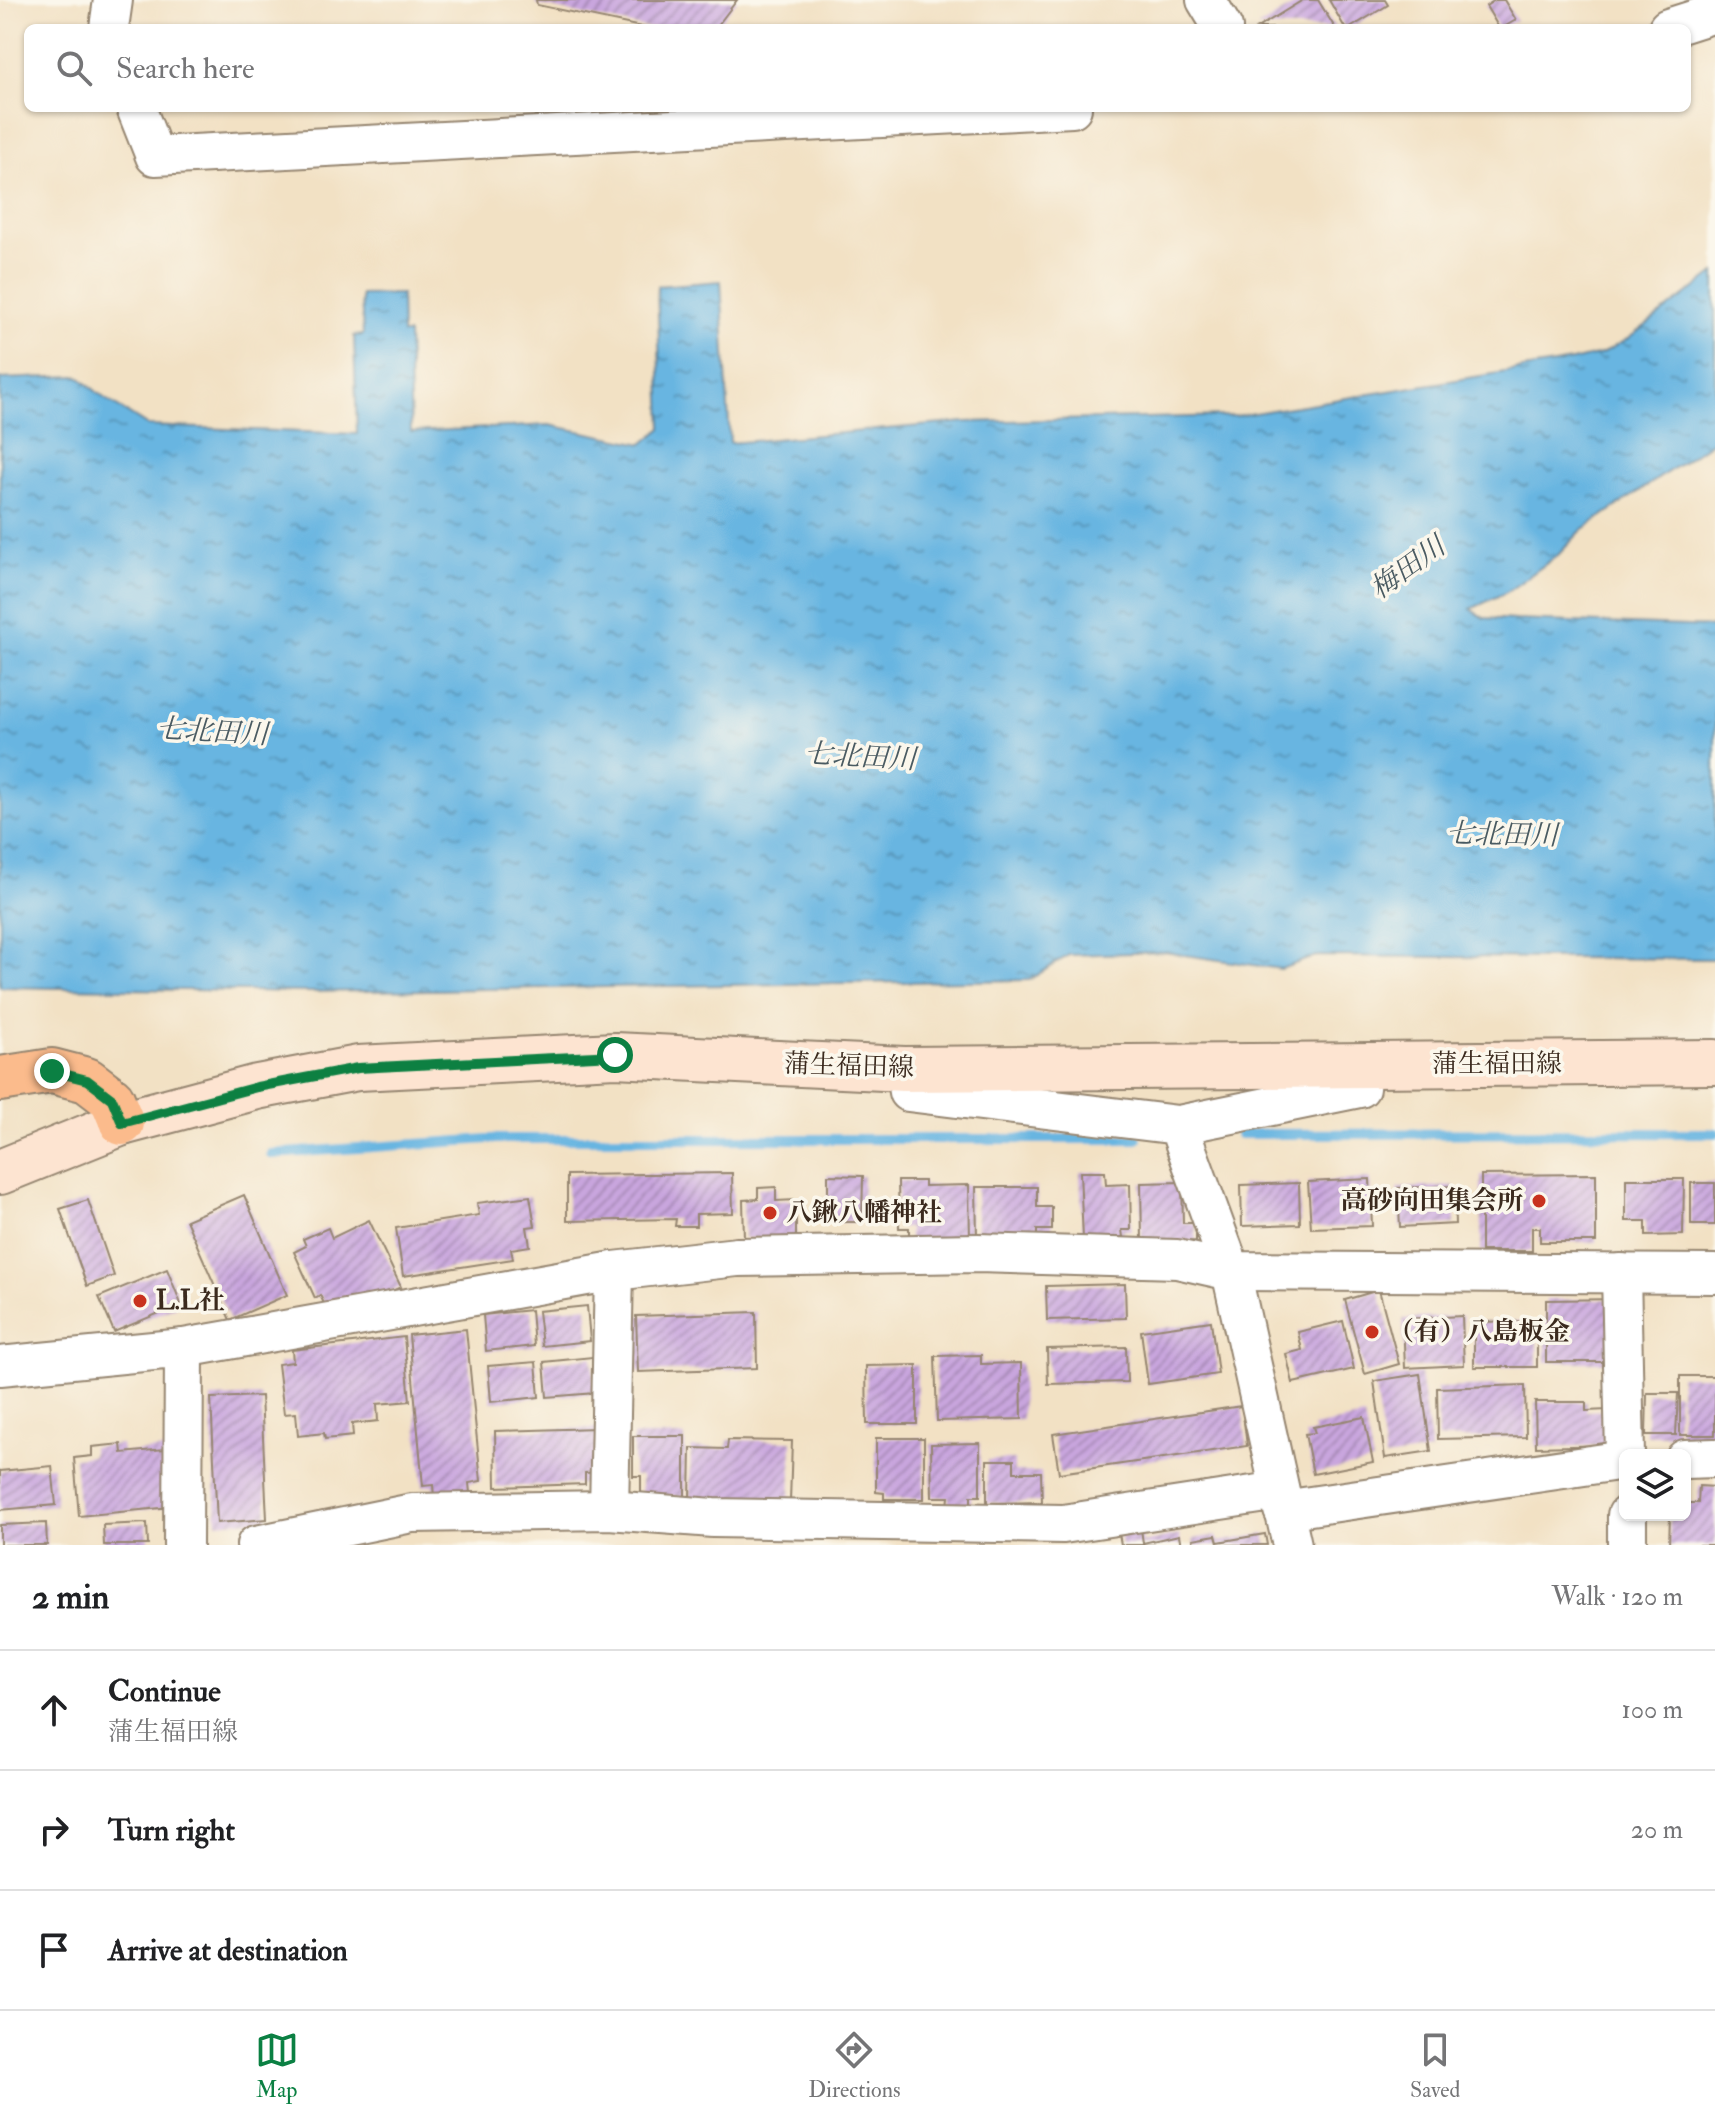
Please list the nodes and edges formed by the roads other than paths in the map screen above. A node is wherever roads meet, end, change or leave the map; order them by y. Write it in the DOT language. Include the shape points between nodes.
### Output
graph roads {
  1 [pos="113,0"];
  2 [pos="1206,0"];
  3 [pos="1715,13"];
  4 [pos="110,24"];
  5 [pos="1221,24"];
  6 [pos="1681,24"];
  7 [pos="138,112"];
  8 [pos="996,112"];
  9 [pos="1715,1062"];
  10 [pos="1362,1065"];
  11 [pos="904,1069"];
  12 [pos="0,1079"];
  13 [pos="122,1123"];
  14 [pos="1178,1125"];
  15 [pos="0,1172"];
  16 [pos="614,1271"];
  17 [pos="1231,1271"];
  18 [pos="1621,1273"];
  19 [pos="1715,1274"];
  20 [pos="184,1348"];
  21 [pos="0,1366"];
  22 [pos="1625,1449"];
  23 [pos="1715,1458"];
  24 [pos="1619,1459"];
  25 [pos="1691,1459"];
  26 [pos="609,1510"];
  27 [pos="1285,1515"];
  28 [pos="1627,1521"];
  29 [pos="713,1532"];
  30 [pos="1060,1535"];
  31 [pos="183,1545"];
  32 [pos="256,1545"];
  33 [pos="1627,1545"];
  1 -- 4 [label="street"];
  2 -- 5 [label="street"];
  3 -- 6 [label="street"];
  7 -- 8 [label="street" via="155,156"];
  9 -- 10 [label="main road, 蒲生福田線"];
  10 -- 11 [label="main road, 蒲生福田線"];
  10 -- 14 [label="street" via="1360,1088"];
  11 -- 13 [label="main road, 蒲生福田線" via="615,1055 358,1068 257,1087"];
  11 -- 14 [label="street" via="908,1092"];
  12 -- 13 [label="main road" via="52,1071 87,1080 112,1099"];
  13 -- 15 [label="main road, 蒲生福田線"];
  14 -- 17 [label="street"];
  16 -- 17 [label="street" via="737,1257 978,1253 1177,1259"];
  16 -- 20 [label="street"];
  16 -- 26 [label="street"];
  17 -- 18 [label="street"];
  17 -- 27 [label="street"];
  18 -- 19 [label="street"];
  18 -- 22 [label="street"];
  20 -- 21 [label="street"];
  20 -- 31 [label="street"];
  23 -- 25 [label="street"];
  24 -- 27 [label="street"];
  26 -- 29 [label="street"];
  26 -- 32 [label="street" via="412,1513"];
  27 -- 30 [label="street"];
  28 -- 33 [label="street"];
  29 -- 30 [label="street"];
}
